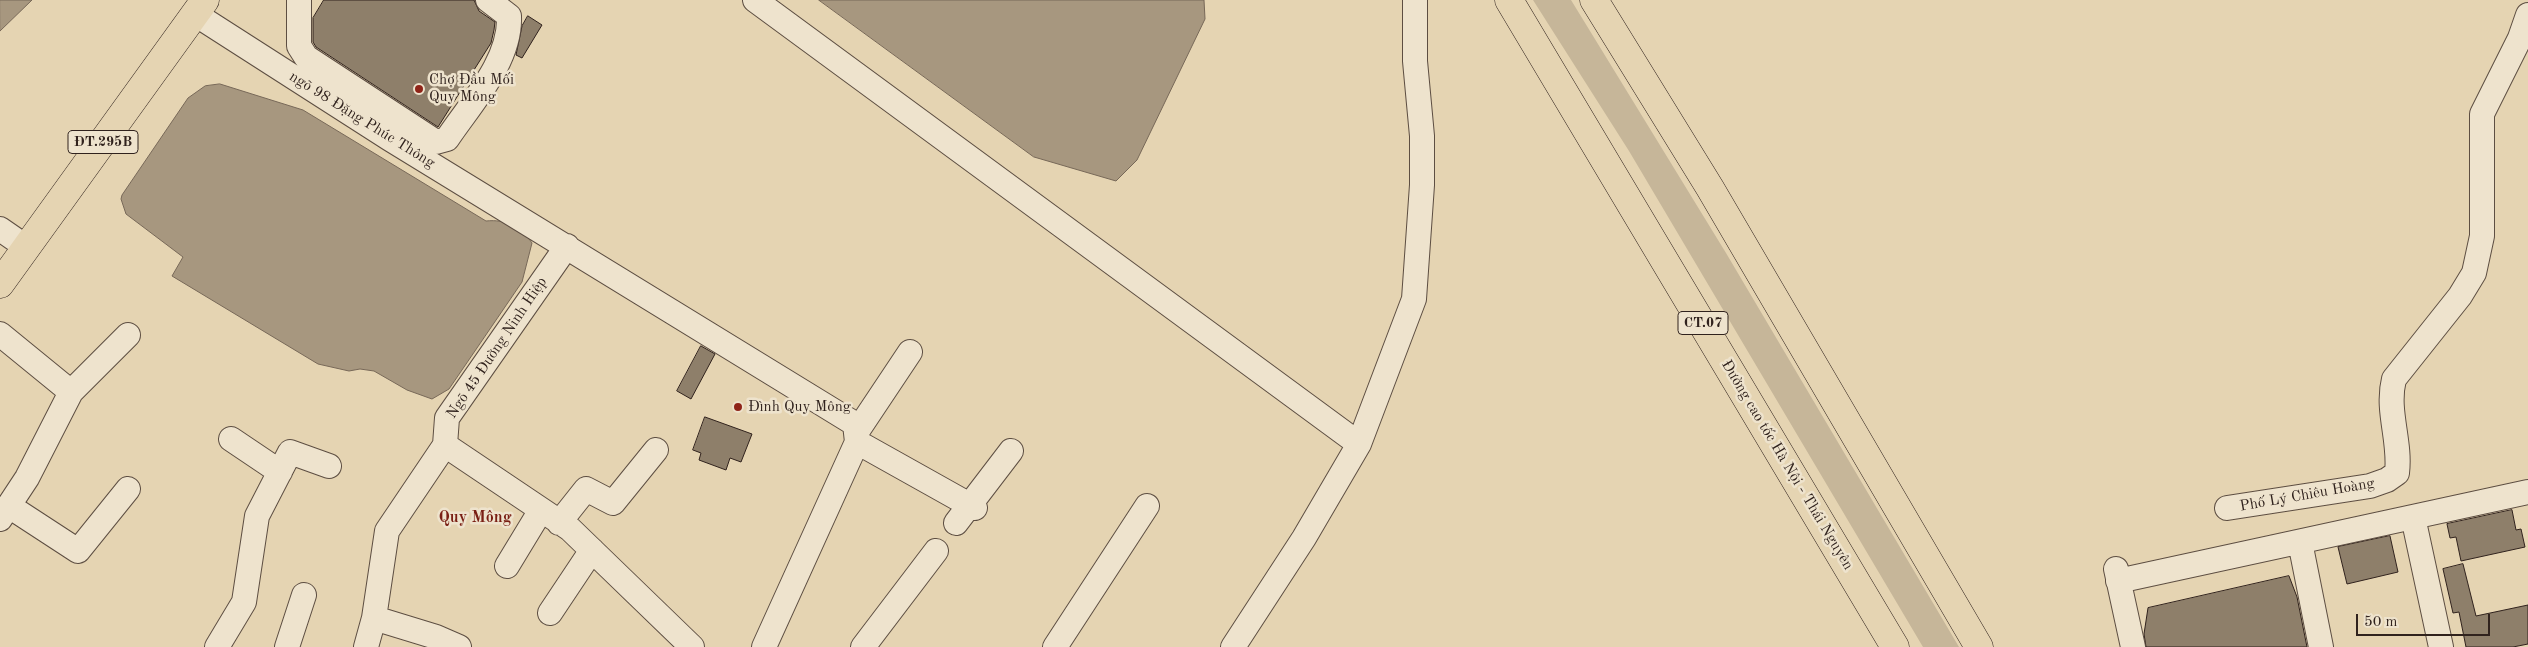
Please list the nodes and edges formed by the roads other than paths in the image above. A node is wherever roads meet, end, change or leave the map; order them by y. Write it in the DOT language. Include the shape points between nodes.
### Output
graph roads {
  1 [pos="299,0"];
  2 [pos="488,0"];
  3 [pos="756,0"];
  4 [pos="1415,0"];
  5 [pos="1509,0"];
  6 [pos="1594,0"];
  7 [pos="200,7"];
  8 [pos="2528,16"];
  9 [pos="0,229"];
  10 [pos="567,246"];
  11 [pos="26,248"];
  12 [pos="0,284"];
  13 [pos="0,334"];
  14 [pos="128,335"];
  15 [pos="910,352"];
  16 [pos="71,392"];
  17 [pos="857,437"];
  18 [pos="231,439"];
  19 [pos="1359,444"];
  20 [pos="445,445"];
  21 [pos="656,450"];
  22 [pos="1010,451"];
  23 [pos="329,466"];
  24 [pos="280,472"];
  25 [pos="128,489"];
  26 [pos="2528,492"];
  27 [pos="1147,506"];
  28 [pos="2227,508"];
  29 [pos="4,512"];
  30 [pos="550,517"];
  31 [pos="2413,517"];
  32 [pos="2300,542"];
  33 [pos="592,550"];
  34 [pos="936,551"];
  35 [pos="507,566"];
  36 [pos="304,595"];
  37 [pos="550,613"];
  38 [pos="374,618"];
  39 [pos="688,646"];
  40 [pos="217,647"];
  41 [pos="287,647"];
  42 [pos="366,647"];
  43 [pos="459,647"];
  44 [pos="764,647"];
  45 [pos="863,647"];
  46 [pos="1054,647"];
  47 [pos="1234,647"];
  48 [pos="1894,647"];
  49 [pos="1979,647"];
  50 [pos="2133,647"];
  51 [pos="2321,647"];
  52 [pos="2441,647"];
  1 -- 2 [label="street" via="299,46 306,57 436,142 447,139 490,76 510,30 509,16"];
  3 -- 19 [label="street"];
  4 -- 19 [label="street" via="1422,185 1414,299"];
  5 -- 48 [label="main road, Đường cao tốc Hà Nội - Thái Nguyên / CT.07"];
  6 -- 49 [label="main road" via="1710,188"];
  7 -- 10 [label="street, ngõ 98 Đặng Phúc Thông" via="390,139"];
  7 -- 11 [label="main road, ĐT.295B"];
  8 -- 28 [label="street, Phố Lý Chiêu Hoàng" via="2482,114 2482,236 2474,273 2460,296 2394,380 2391,415 2398,451 2397,473 2370,486"];
  9 -- 11 [label="street"];
  10 -- 17 [label="street, ngõ 98 Đặng Phúc Thông" via="843,416 855,424"];
  10 -- 20 [label="street, Ngõ 45 Đường Ninh Hiệp" via="447,418"];
  11 -- 12 [label="main road, ĐT.295B"];
  13 -- 16 [label="street"];
  14 -- 16 [label="street"];
  15 -- 17 [label="street"];
  16 -- 29 [label="street" via="27,478"];
  17 -- 22 [label="street" via="967,512"];
  17 -- 44 [label="street"];
  18 -- 24 [label="street"];
  19 -- 47 [label="street"];
  20 -- 30 [label="street"];
  20 -- 38 [label="street, Ngõ 45 Đường Ninh Hiệp" via="387,531"];
  21 -- 30 [label="street" via="613,504 586,489"];
  23 -- 24 [label="street" via="290,452"];
  24 -- 40 [label="street" via="257,516 244,602"];
  25 -- 29 [label="street" via="78,551"];
  26 -- 31 [label="street"];
  27 -- 46 [label="street"];
  30 -- 33 [label="street" via="570,529"];
  30 -- 35 [label="street"];
  31 -- 32 [label="street"];
  31 -- 52 [label="street"];
  32 -- 50 [label="street" via="2117,575"];
  32 -- 51 [label="street"];
  33 -- 37 [label="street"];
  33 -- 39 [label="street" via="668,622"];
  34 -- 45 [label="street"];
  36 -- 41 [label="street"];
  38 -- 42 [label="street, Ngõ 45 Đường Ninh Hiệp"];
  38 -- 43 [label="street"];
}
